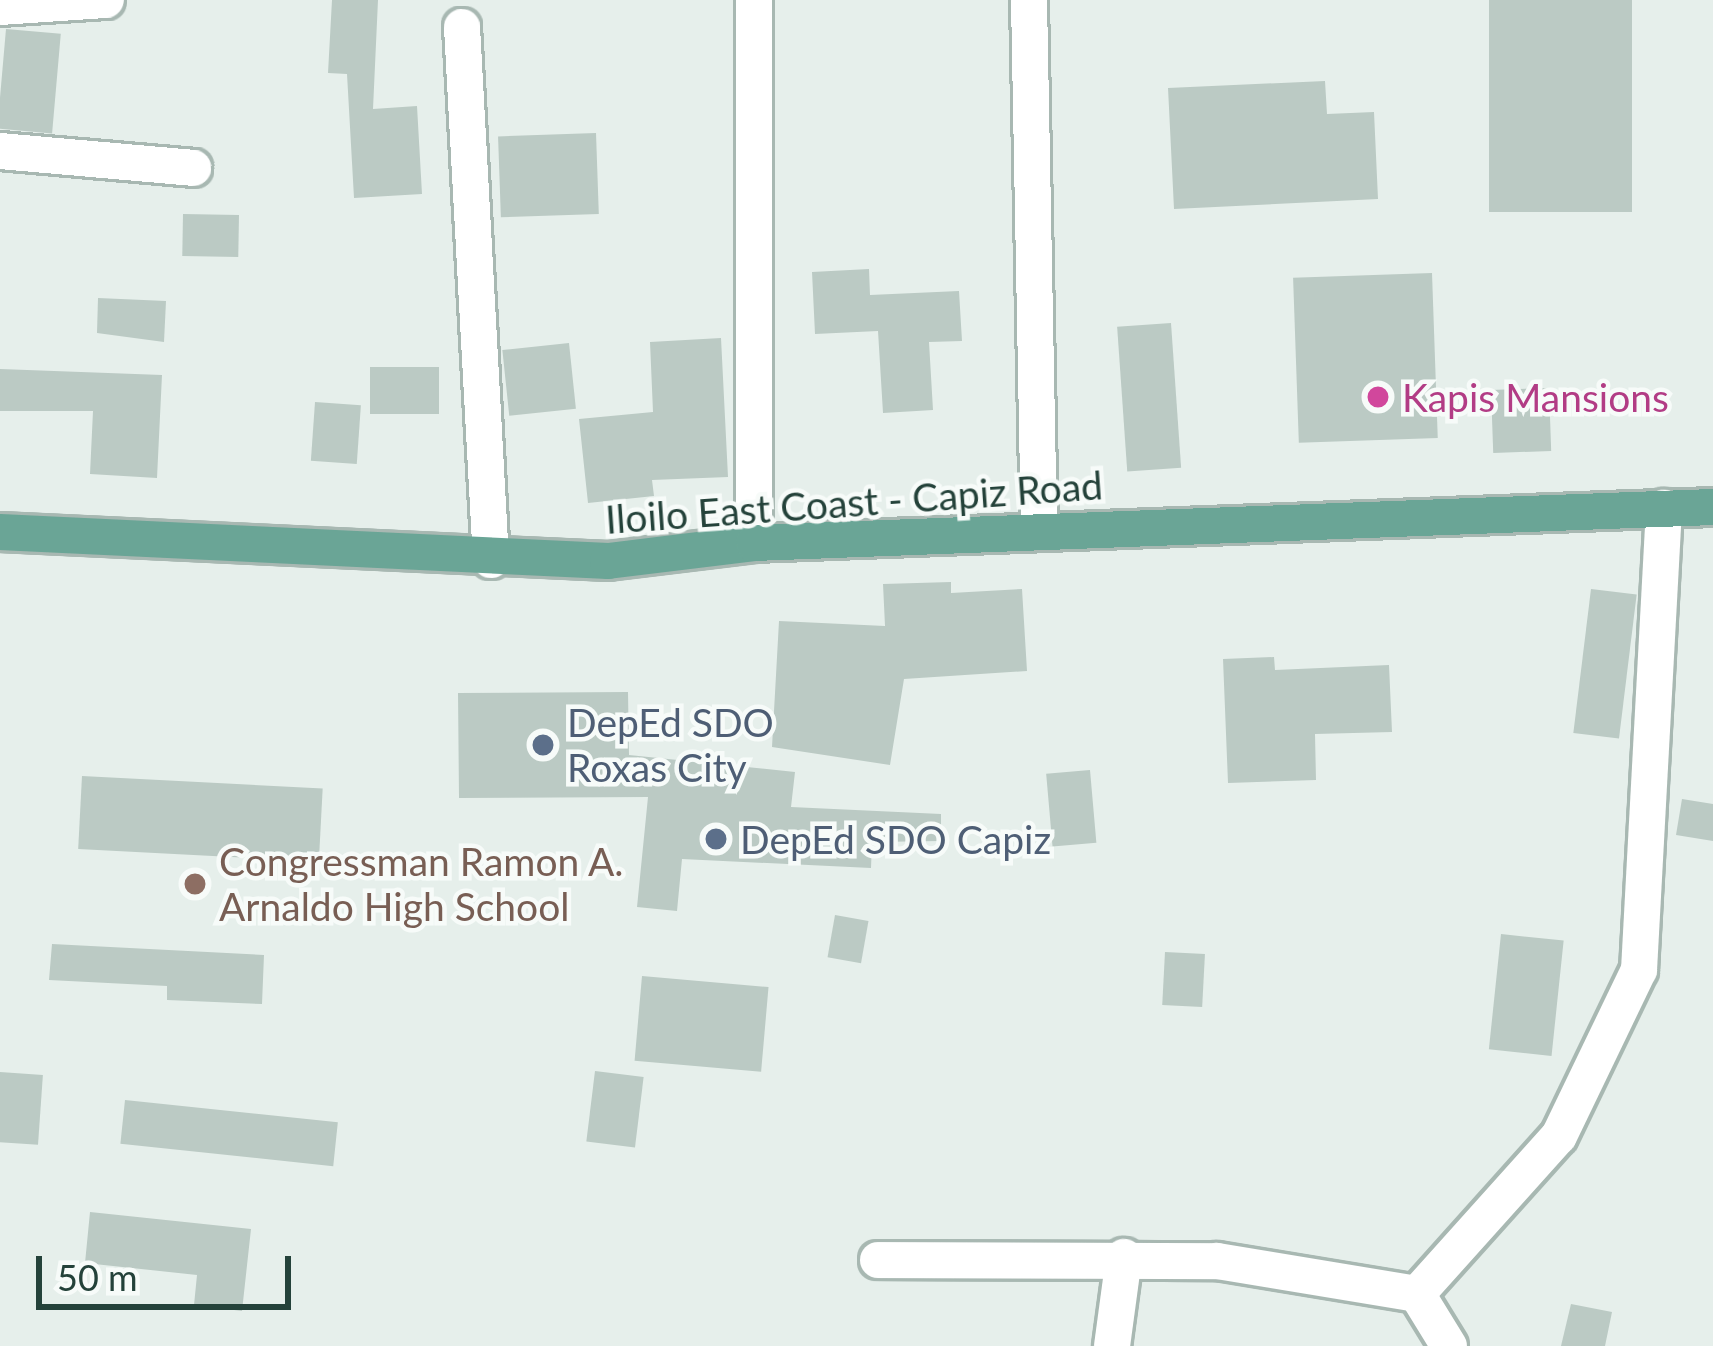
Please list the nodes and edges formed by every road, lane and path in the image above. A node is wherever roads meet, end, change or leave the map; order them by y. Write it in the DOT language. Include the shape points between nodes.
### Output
graph roads {
  1 [pos="106,0"];
  2 [pos="754,0"];
  3 [pos="1029,0"];
  4 [pos="0,7"];
  5 [pos="461,27"];
  6 [pos="0,151"];
  7 [pos="193,167"];
  8 [pos="1713,507"];
  9 [pos="1664,508"];
  10 [pos="1039,531"];
  11 [pos="0,532"];
  12 [pos="754,543"];
  13 [pos="491,560"];
  14 [pos="1124,1256"];
  15 [pos="878,1260"];
  16 [pos="1418,1294"];
  17 [pos="1112,1346"];
  18 [pos="1450,1346"];
  1 -- 4 [label="street"];
  2 -- 12 [label="street"];
  3 -- 10 [label="street"];
  5 -- 13 [label="street"];
  6 -- 7 [label="street"];
  8 -- 9 [label="main road, Iloilo East Coast - Capiz Road"];
  9 -- 10 [label="main road, Iloilo East Coast - Capiz Road"];
  9 -- 16 [label="street" via="1639,970 1559,1136"];
  10 -- 12 [label="main road, Iloilo East Coast - Capiz Road"];
  11 -- 13 [label="main road, Iloilo East Coast - Capiz Road"];
  12 -- 13 [label="main road, Iloilo East Coast - Capiz Road" via="608,561"];
  14 -- 15 [label="street"];
  14 -- 16 [label="street"];
  14 -- 17 [label="street"];
  16 -- 18 [label="street"];
}
